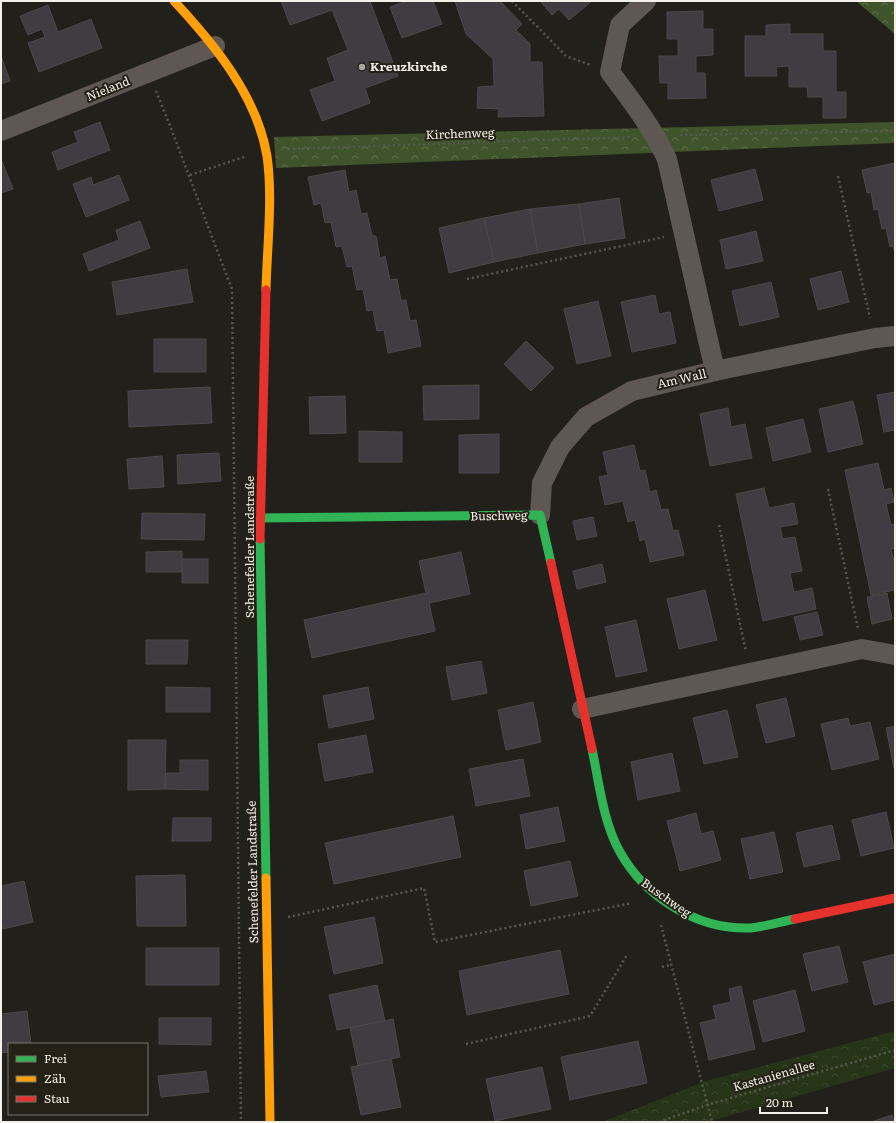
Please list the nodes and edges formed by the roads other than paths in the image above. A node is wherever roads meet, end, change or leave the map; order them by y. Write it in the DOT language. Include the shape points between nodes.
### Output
graph roads {
  1 [pos="174,1"];
  2 [pos="646,1"];
  3 [pos="215,46"];
  4 [pos="1,131"];
  5 [pos="895,336"];
  6 [pos="715,371"];
  7 [pos="540,515"];
  8 [pos="260,518"];
  9 [pos="895,655"];
  10 [pos="582,709"];
  11 [pos="895,898"];
  12 [pos="270,1122"];
  1 -- 3 [label="street, Schenefelder Landstraße"];
  2 -- 6 [label="street" via="620,25 610,72 656,136 667,159"];
  3 -- 4 [label="street, Nieland"];
  3 -- 8 [label="street, Schenefelder Landstraße" via="238,81 257,122 265,150 269,182"];
  5 -- 6 [label="street, Am Wall"];
  6 -- 7 [label="street, Am Wall" via="632,391 586,417 560,447 542,482"];
  7 -- 8 [label="street, Buschweg"];
  7 -- 10 [label="street, Buschweg"];
  8 -- 12 [label="street, Schenefelder Landstraße"];
  9 -- 10 [label="street" via="862,649"];
  10 -- 11 [label="street, Buschweg" via="608,822 619,851 636,877 688,916 719,925 750,928"];
}
